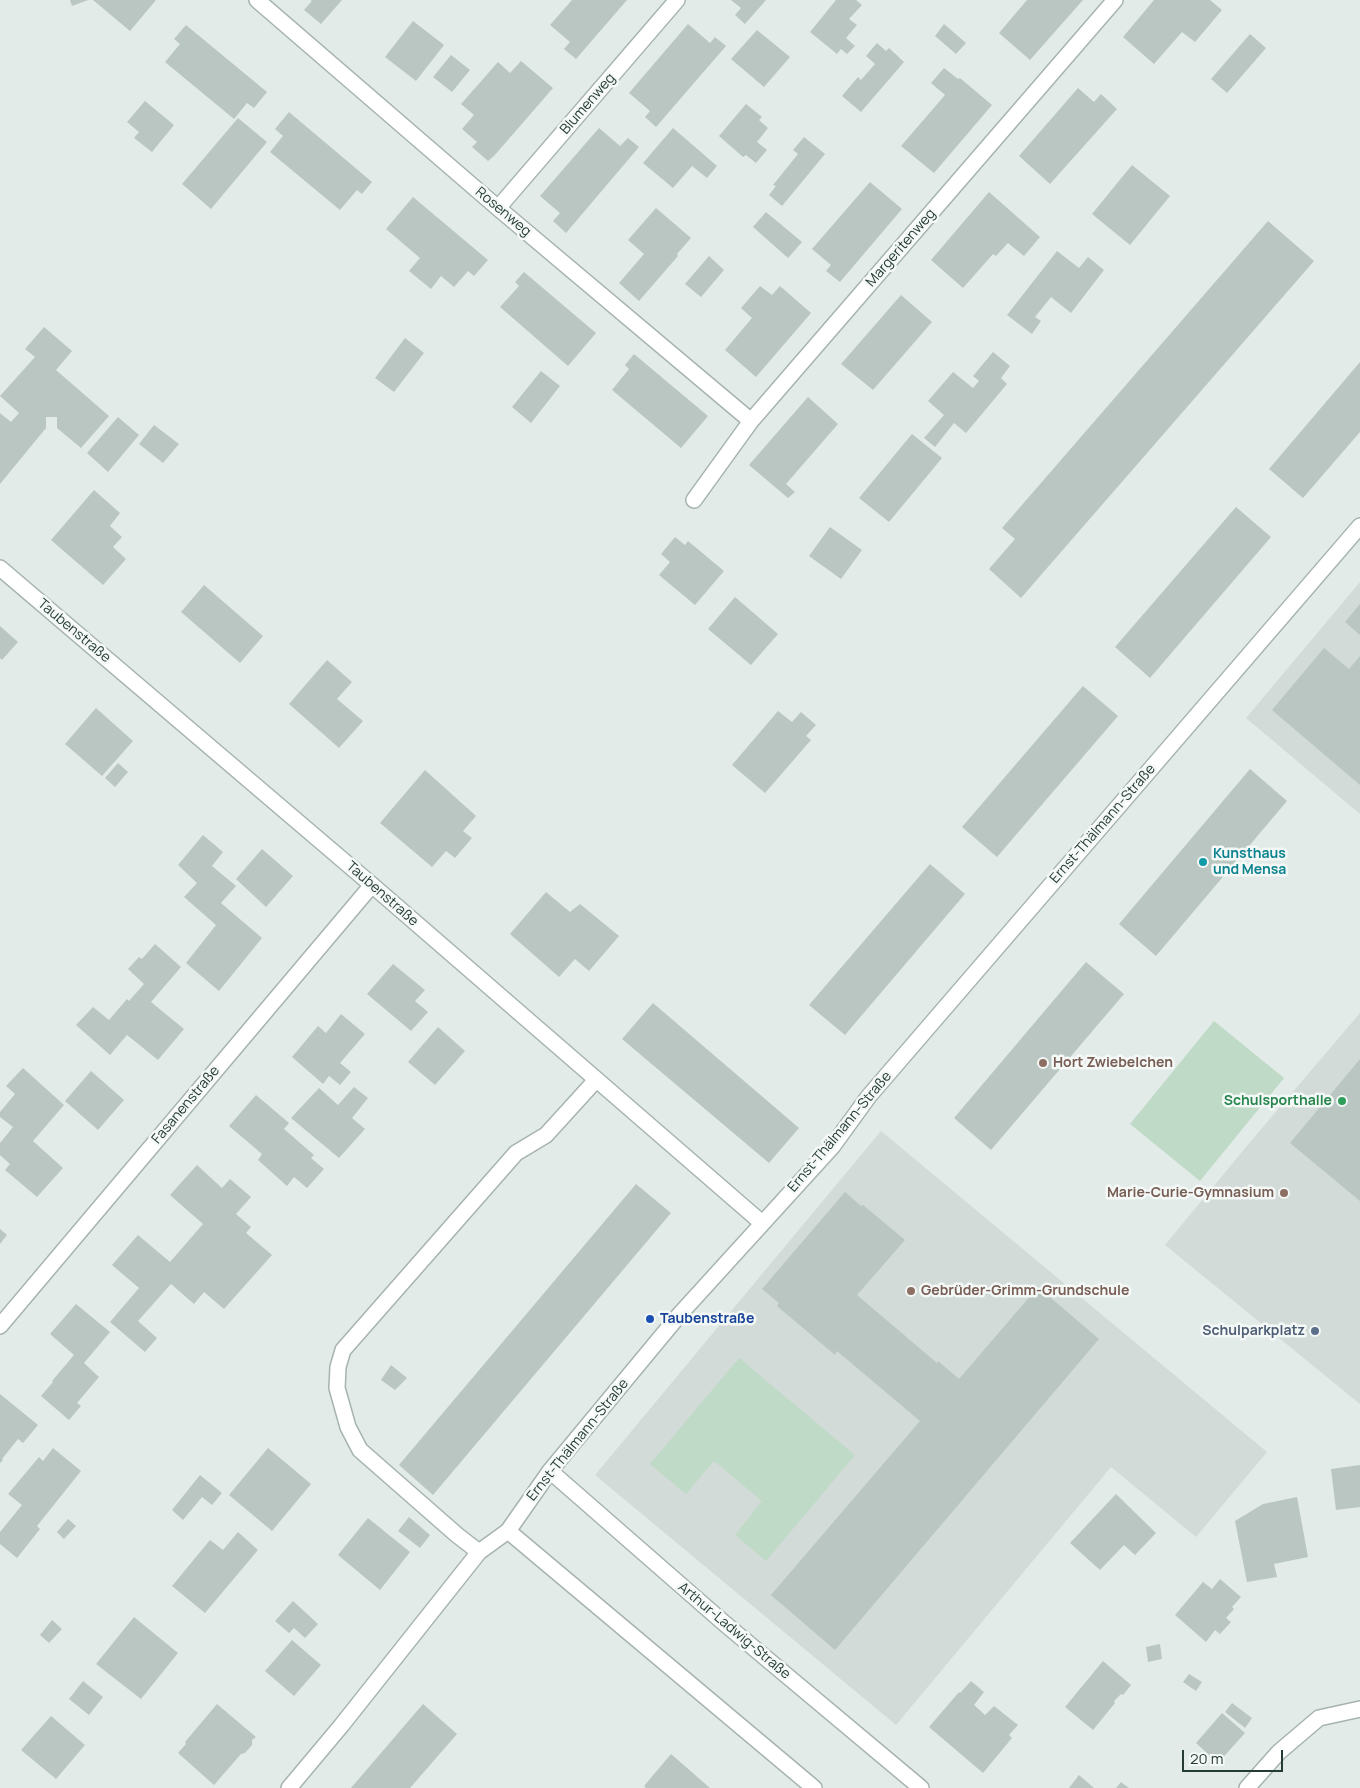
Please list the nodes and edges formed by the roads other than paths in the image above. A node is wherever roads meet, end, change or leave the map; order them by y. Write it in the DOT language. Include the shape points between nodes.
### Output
graph roads {
  1 [pos="257,0"];
  2 [pos="678,0"];
  3 [pos="1115,0"];
  4 [pos="498,208"];
  5 [pos="752,421"];
  6 [pos="694,500"];
  7 [pos="1360,526"];
  8 [pos="0,568"];
  9 [pos="372,885"];
  10 [pos="596,1080"];
  11 [pos="762,1223"];
  12 [pos="0,1326"];
  13 [pos="550,1471"];
  14 [pos="508,1531"];
  15 [pos="479,1552"];
  16 [pos="1360,1709"];
  17 [pos="293,1787"];
  18 [pos="814,1788"];
  19 [pos="921,1788"];
  20 [pos="1247,1788"];
  1 -- 4 [label="street, Rosenweg"];
  2 -- 4 [label="street, Blumenweg"];
  3 -- 5 [label="street, Margeritenweg"];
  4 -- 5 [label="street, Rosenweg"];
  5 -- 6 [label="street, Margeritenweg"];
  7 -- 11 [label="street, Ernst-Thälmann-Straße" via="869,1096 832,1147"];
  8 -- 9 [label="street, Taubenstraße"];
  9 -- 10 [label="street, Taubenstraße"];
  9 -- 12 [label="street, Fasanenstraße"];
  10 -- 11 [label="street, Taubenstraße"];
  10 -- 15 [label="street" via="546,1135 516,1153 343,1350 338,1367 337,1388 348,1427 360,1450"];
  11 -- 13 [label="street, Ernst-Thälmann-Straße" via="680,1314"];
  13 -- 14 [label="street, Ernst-Thälmann-Straße"];
  13 -- 19 [label="street, Arthur-Ladwig-Straße" via="724,1624"];
  14 -- 15 [label="street, Ernst-Thälmann-Straße"];
  14 -- 18 [label="street"];
  15 -- 17 [label="street, Ernst-Thälmann-Straße"];
  16 -- 20 [label="street" via="1319,1718 1278,1752"];
}
